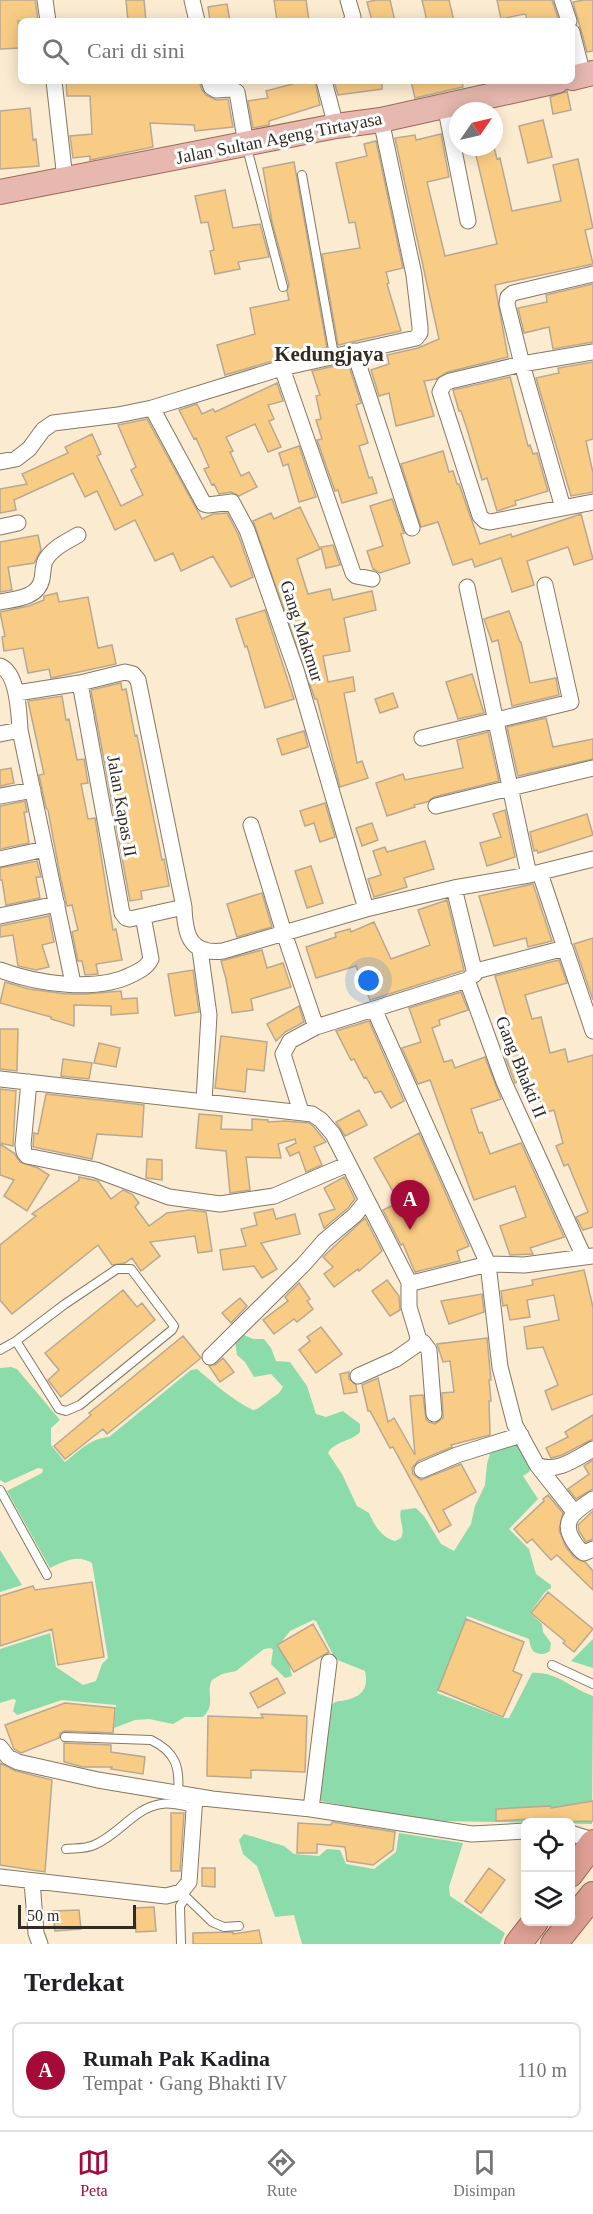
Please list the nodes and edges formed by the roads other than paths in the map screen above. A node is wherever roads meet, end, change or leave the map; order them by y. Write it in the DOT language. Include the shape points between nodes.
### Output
graph roads {
  1 [pos="45,0"];
  2 [pos="192,0"];
  3 [pos="348,0"];
  4 [pos="562,0"];
  5 [pos="48,18"];
  6 [pos="195,18"];
  7 [pos="352,18"];
  8 [pos="568,18"];
  9 [pos="575,44"];
  10 [pos="583,76"];
  11 [pos="54,84"];
  12 [pos="210,84"];
  13 [pos="325,84"];
  14 [pos="543,84"];
  15 [pos="445,105"];
  16 [pos="381,120"];
  17 [pos="336,126"];
  18 [pos="246,144"];
  19 [pos="302,175"];
  20 [pos="65,179"];
  21 [pos="0,192"];
  22 [pos="468,221"];
  23 [pos="593,274"];
  24 [pos="283,287"];
  25 [pos="354,351"];
  26 [pos="593,352"];
  27 [pos="334,355"];
  28 [pos="522,364"];
  29 [pos="282,368"];
  30 [pos="152,408"];
  31 [pos="0,462"];
  32 [pos="593,502"];
  33 [pos="563,508"];
  34 [pos="18,523"];
  35 [pos="0,527"];
  36 [pos="412,528"];
  37 [pos="78,535"];
  38 [pos="372,579"];
  39 [pos="545,585"];
  40 [pos="467,587"];
  41 [pos="0,602"];
  42 [pos="0,666"];
  43 [pos="80,683"];
  44 [pos="17,693"];
  45 [pos="495,721"];
  46 [pos="20,730"];
  47 [pos="0,734"];
  48 [pos="422,738"];
  49 [pos="593,768"];
  50 [pos="33,789"];
  51 [pos="510,789"];
  52 [pos="0,796"];
  53 [pos="436,806"];
  54 [pos="251,825"];
  55 [pos="45,849"];
  56 [pos="0,858"];
  57 [pos="593,859"];
  58 [pos="534,874"];
  59 [pos="454,888"];
  60 [pos="57,904"];
  61 [pos="184,907"];
  62 [pos="366,909"];
  63 [pos="0,916"];
  64 [pos="143,916"];
  65 [pos="284,933"];
  66 [pos="563,942"];
  67 [pos="200,950"];
  68 [pos="0,970"];
  69 [pos="471,976"];
  70 [pos="73,983"];
  71 [pos="374,1009"];
  72 [pos="316,1027"];
  73 [pos="593,1031"];
  74 [pos="0,1079"];
  75 [pos="29,1082"];
  76 [pos="204,1101"];
  77 [pos="301,1112"];
  78 [pos="348,1164"];
  79 [pos="367,1200"];
  80 [pos="588,1256"];
  81 [pos="488,1264"];
  82 [pos="408,1282"];
  83 [pos="16,1341"];
  84 [pos="418,1341"];
  85 [pos="0,1350"];
  86 [pos="210,1357"];
  87 [pos="358,1376"];
  88 [pos="434,1414"];
  89 [pos="521,1435"];
  90 [pos="592,1449"];
  91 [pos="537,1466"];
  92 [pos="422,1470"];
  93 [pos="0,1490"];
  94 [pos="593,1499"];
  95 [pos="575,1513"];
  96 [pos="593,1549"];
  97 [pos="47,1575"];
  98 [pos="329,1662"];
  99 [pos="552,1665"];
  100 [pos="593,1684"];
  101 [pos="65,1737"];
  102 [pos="1,1751"];
  103 [pos="178,1793"];
  104 [pos="194,1802"];
  105 [pos="312,1809"];
  106 [pos="521,1832"];
  107 [pos="575,1835"];
  108 [pos="593,1842"];
  109 [pos="66,1849"];
  110 [pos="571,1872"];
  111 [pos="0,1877"];
  112 [pos="32,1881"];
  113 [pos="183,1894"];
  114 [pos="593,1895"];
  115 [pos="239,1926"];
  116 [pos="532,1926"];
  117 [pos="556,1943"];
  118 [pos="40,1944"];
  119 [pos="181,1944"];
  120 [pos="518,1944"];
  1 -- 5 [label="street"];
  2 -- 6 [label="street"];
  3 -- 7 [label="street"];
  4 -- 8 [label="street"];
  9 -- 10 [label="street"];
  11 -- 20 [label="street"];
  12 -- 18 [label="street" via="216,90 237,92"];
  13 -- 17 [label="street"];
  14 -- 15 [label="main road, Jalan Sultan Ageng Tirtayasa"];
  15 -- 16 [label="main road, Jalan Sultan Ageng Tirtayasa"];
  15 -- 22 [label="street"];
  16 -- 17 [label="main road, Jalan Sultan Ageng Tirtayasa"];
  16 -- 25 [label="street" via="414,275 420,331 416,338"];
  17 -- 18 [label="main road, Jalan Sultan Ageng Tirtayasa"];
  18 -- 20 [label="main road, Jalan Sultan Ageng Tirtayasa"];
  18 -- 24 [label="lane"];
  19 -- 27 [label="lane"];
  20 -- 21 [label="main road, Jalan Sultan Ageng Tirtayasa"];
  23 -- 28 [label="street" via="513,292 508,297"];
  25 -- 27 [label="street"];
  25 -- 36 [label="street"];
  26 -- 28 [label="street"];
  27 -- 29 [label="street"];
  28 -- 33 [label="street"];
  28 -- 33 [label="street" via="450,381 440,392 480,516 485,521"];
  29 -- 30 [label="street"];
  29 -- 38 [label="street" via="353,573"];
  30 -- 31 [label="street" via="53,423 16,459"];
  30 -- 62 [label="street, Gang Makmur" via="204,504 232,502 247,530 297,674"];
  32 -- 33 [label="street"];
  34 -- 35 [label="street"];
  37 -- 41 [label="street" via="50,555 34,593"];
  39 -- 45 [label="street" via="572,700 569,704"];
  40 -- 45 [label="street"];
  42 -- 44 [label="street" via="7,670"];
  43 -- 44 [label="street"];
  43 -- 61 [label="street" via="125,672 138,680"];
  43 -- 64 [label="street, Jalan Kapas II" via="122,913 130,919"];
  44 -- 46 [label="street"];
  45 -- 48 [label="street"];
  45 -- 51 [label="street"];
  46 -- 47 [label="street"];
  46 -- 50 [label="street"];
  49 -- 51 [label="street"];
  50 -- 52 [label="street"];
  50 -- 55 [label="street"];
  51 -- 53 [label="street"];
  51 -- 58 [label="street"];
  54 -- 65 [label="street"];
  55 -- 56 [label="street"];
  55 -- 60 [label="street"];
  57 -- 58 [label="street"];
  58 -- 59 [label="street"];
  58 -- 66 [label="street"];
  59 -- 62 [label="street"];
  59 -- 69 [label="street, Gang Bhakti II"];
  60 -- 63 [label="street"];
  60 -- 70 [label="street"];
  61 -- 64 [label="street"];
  61 -- 67 [label="street" via="187,935"];
  62 -- 65 [label="street"];
  64 -- 70 [label="street" via="151,959 148,965 119,981"];
  65 -- 67 [label="street" via="223,951"];
  65 -- 72 [label="street"];
  67 -- 76 [label="street" via="209,1015"];
  68 -- 70 [label="street" via="37,980"];
  69 -- 71 [label="street"];
  69 -- 73 [label="street" via="565,948"];
  69 -- 80 [label="street, Gang Bhakti II" via="504,1082"];
  71 -- 72 [label="street"];
  71 -- 81 [label="street"];
  72 -- 77 [label="street" via="290,1041 283,1054"];
  74 -- 75 [label="street"];
  75 -- 76 [label="street"];
  75 -- 78 [label="street" via="23,1145 27,1156 96,1170 168,1197 220,1204 274,1196"];
  76 -- 77 [label="street"];
  77 -- 78 [label="street" via="321,1120"];
  78 -- 79 [label="street"];
  79 -- 82 [label="street"];
  79 -- 86 [label="street"];
  80 -- 81 [label="street" via="524,1265"];
  81 -- 82 [label="street"];
  81 -- 89 [label="street" via="500,1367"];
  82 -- 84 [label="street" via="409,1307"];
  83 -- 83 [label="lane" via="117,1269 125,1268 131,1269 174,1326 80,1405 66,1411 59,1409"];
  83 -- 85 [label="lane"];
  84 -- 87 [label="street" via="396,1359"];
  84 -- 88 [label="street" via="429,1350"];
  89 -- 91 [label="street"];
  89 -- 92 [label="street"];
  90 -- 91 [label="street" via="551,1468"];
  91 -- 95 [label="street"];
  93 -- 97 [label="lane"];
  94 -- 95 [label="street"];
  95 -- 96 [label="street" via="568,1522 570,1535 584,1553"];
  98 -- 105 [label="street"];
  99 -- 100 [label="lane"];
  101 -- 103 [label="lane" via="158,1743 175,1758"];
  102 -- 103 [label="street" via="30,1765"];
  103 -- 104 [label="street"];
  104 -- 105 [label="street"];
  104 -- 109 [label="lane" via="162,1803 136,1815 92,1847"];
  104 -- 113 [label="street" via="189,1882"];
  105 -- 106 [label="street" via="472,1834"];
  107 -- 108 [label="street"];
  108 -- 110 [label="highway"];
  111 -- 112 [label="street"];
  112 -- 113 [label="street" via="166,1896"];
  112 -- 118 [label="street"];
  113 -- 115 [label="lane" via="212,1922 224,1928"];
  113 -- 119 [label="lane"];
  114 -- 117 [label="highway"];
  116 -- 120 [label="highway"];
}
